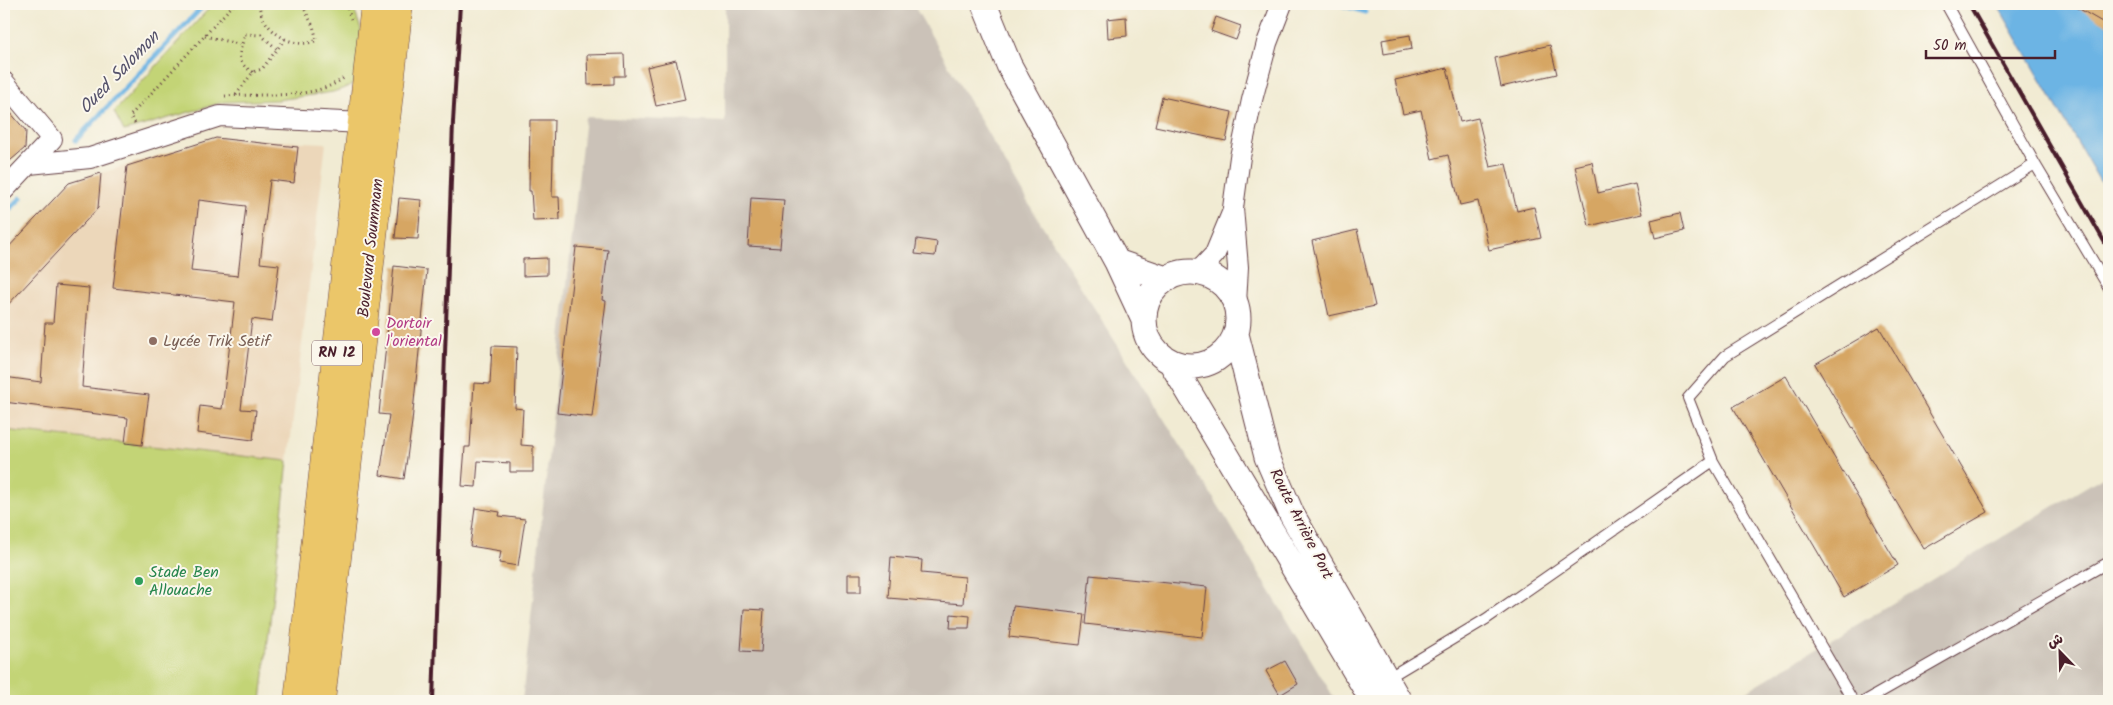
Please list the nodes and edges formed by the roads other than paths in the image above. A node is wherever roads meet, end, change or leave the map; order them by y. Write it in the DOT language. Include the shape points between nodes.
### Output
graph roads {
  1 [pos="984,4"];
  2 [pos="1282,4"];
  3 [pos="1946,4"];
  4 [pos="380,10"];
  5 [pos="4,82"];
  6 [pos="362,123"];
  7 [pos="52,139"];
  8 [pos="90,158"];
  9 [pos="29,164"];
  10 [pos="2034,164"];
  11 [pos="4,190"];
  12 [pos="1233,208"];
  13 [pos="1117,262"];
  14 [pos="1198,272"];
  15 [pos="1166,279"];
  16 [pos="2109,288"];
  17 [pos="1236,304"];
  18 [pos="1144,320"];
  19 [pos="1236,334"];
  20 [pos="1172,362"];
  21 [pos="1713,461"];
  22 [pos="2109,562"];
  23 [pos="1385,680"];
  24 [pos="298,701"];
  25 [pos="321,701"];
  26 [pos="1372,701"];
  27 [pos="1399,701"];
  28 [pos="1853,701"];
  29 [pos="1865,701"];
  1 -- 13 [label="street" via="1009,65"];
  2 -- 12 [label="street" via="1267,43 1252,100"];
  3 -- 10 [label="lane"];
  4 -- 6 [label="main road, Boulevard Soummam / RN 12"];
  4 -- 25 [label="main road, Boulevard Soummam / RN 12"];
  5 -- 7 [label="street"];
  6 -- 8 [label="street" via="220,116"];
  6 -- 24 [label="main road, Boulevard Soummam / RN 12"];
  7 -- 8 [label="street"];
  7 -- 9 [label="street"];
  8 -- 9 [label="street"];
  9 -- 11 [label="street"];
  10 -- 16 [label="lane"];
  10 -- 21 [label="lane" via="1725,356 1688,398"];
  12 -- 14 [label="street" via="1215,254"];
  12 -- 17 [label="street" via="1238,267"];
  13 -- 15 [label="street"];
  13 -- 18 [label="street"];
  14 -- 15 [label="street" via="1176,274"];
  14 -- 17 [label="street" via="1222,283"];
  15 -- 18 [label="street" via="1146,304"];
  17 -- 19 [label="street" via="1239,319"];
  18 -- 20 [label="street" via="1151,345"];
  19 -- 20 [label="street" via="1229,347 1217,358 1187,366"];
  19 -- 23 [label="street, Route Arrière Port" via="1267,457 1292,515"];
  20 -- 26 [label="street, Route Arrière Port"];
  21 -- 23 [label="lane" via="1486,619"];
  21 -- 28 [label="lane"];
  22 -- 29 [label="lane"];
  23 -- 27 [label="street, Route Arrière Port"];
}
